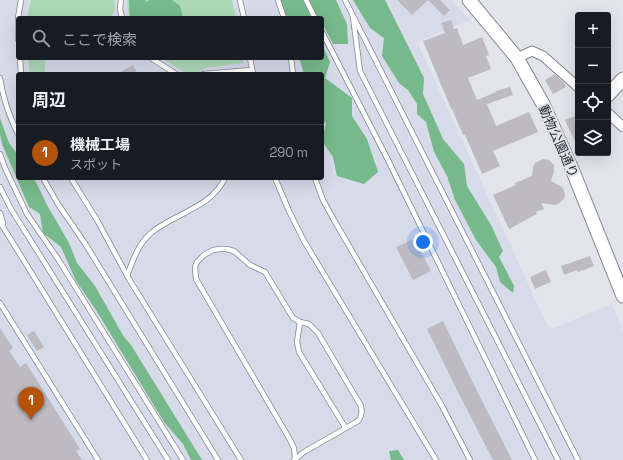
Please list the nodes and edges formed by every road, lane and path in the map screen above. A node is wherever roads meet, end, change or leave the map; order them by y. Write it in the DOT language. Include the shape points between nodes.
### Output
graph roads {
  1 [pos="21,0"];
  2 [pos="121,0"];
  3 [pos="240,0"];
  4 [pos="278,0"];
  5 [pos="306,0"];
  6 [pos="345,0"];
  7 [pos="469,0"];
  8 [pos="352,13"];
  9 [pos="18,16"];
  10 [pos="122,16"];
  11 [pos="244,16"];
  12 [pos="283,16"];
  13 [pos="314,16"];
  14 [pos="324,36"];
  15 [pos="517,58"];
  16 [pos="20,60"];
  17 [pos="154,60"];
  18 [pos="250,60"];
  19 [pos="291,60"];
  20 [pos="22,72"];
  21 [pos="173,72"];
  22 [pos="252,72"];
  23 [pos="293,72"];
  24 [pos="0,78"];
  25 [pos="623,79"];
  26 [pos="575,84"];
  27 [pos="611,92"];
  28 [pos="611,116"];
  29 [pos="623,127"];
  30 [pos="16,129"];
  31 [pos="0,154"];
  32 [pos="44,180"];
  33 [pos="72,180"];
  34 [pos="224,180"];
  35 [pos="277,180"];
  36 [pos="316,180"];
  37 [pos="0,187"];
  38 [pos="0,213"];
  39 [pos="0,222"];
  40 [pos="4,229"];
  41 [pos="127,276"];
  42 [pos="623,296"];
  43 [pos="0,302"];
  44 [pos="300,322"];
  45 [pos="345,427"];
  46 [pos="295,459"];
  47 [pos="98,460"];
  48 [pos="148,460"];
  49 [pos="168,460"];
  50 [pos="183,460"];
  51 [pos="218,460"];
  52 [pos="241,460"];
  53 [pos="436,460"];
  54 [pos="470,460"];
  55 [pos="535,460"];
  56 [pos="558,460"];
  57 [pos="578,460"];
  1 -- 9 [label="lane"];
  2 -- 10 [label="lane"];
  3 -- 11 [label="lane"];
  4 -- 12 [label="lane"];
  5 -- 13 [label="lane"];
  6 -- 8 [label="lane"];
  7 -- 15 [label="street, 動物公園通り"];
  8 -- 56 [label="lane" via="360,71"];
  8 -- 57 [label="lane"];
  14 -- 55 [label="lane" via="387,158"];
  15 -- 26 [label="street" via="532,51 543,56"];
  15 -- 42 [label="street, 動物公園通り" via="543,104 569,162"];
  16 -- 20 [label="lane"];
  17 -- 21 [label="lane"];
  18 -- 22 [label="lane"];
  19 -- 23 [label="lane"];
  24 -- 30 [label="lane"];
  25 -- 27 [label="street"];
  28 -- 29 [label="street"];
  31 -- 50 [label="lane" via="27,214 58,259"];
  32 -- 51 [label="lane"];
  33 -- 41 [label="lane"];
  34 -- 41 [label="lane" via="208,200 150,234 134,256"];
  35 -- 53 [label="lane" via="288,211 304,242"];
  36 -- 54 [label="lane" via="334,220 442,406"];
  37 -- 49 [label="lane" via="11,209"];
  38 -- 40 [label="lane"];
  39 -- 40 [label="lane"];
  40 -- 48 [label="lane"];
  41 -- 52 [label="lane"];
  43 -- 47 [label="lane"];
  44 -- 45 [label="lane" via="297,342 299,352"];
  44 -- 45 [label="lane" via="309,324 318,333 361,406 361,417 358,421"];
  44 -- 46 [label="lane" via="293,318 265,272 250,265 234,251 213,250 197,262 196,279 289,438 294,448"];
  45 -- 46 [label="lane"];
}
